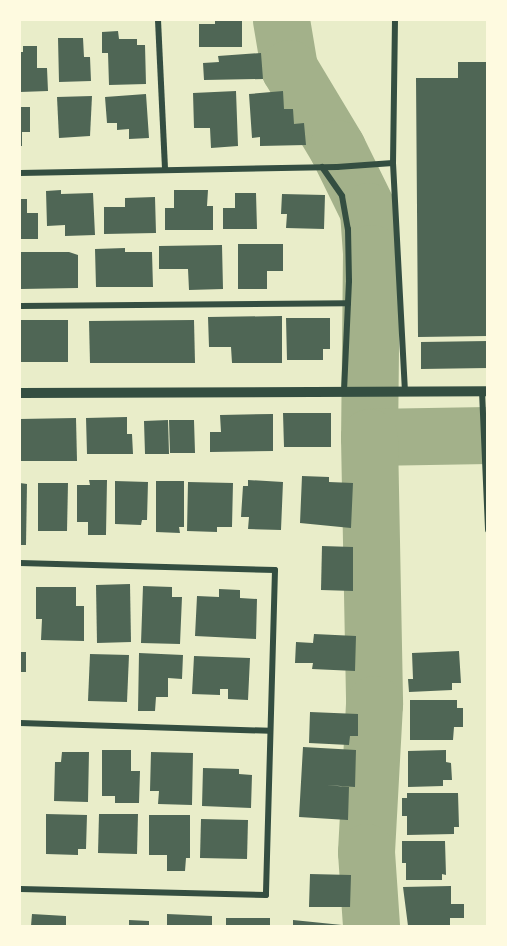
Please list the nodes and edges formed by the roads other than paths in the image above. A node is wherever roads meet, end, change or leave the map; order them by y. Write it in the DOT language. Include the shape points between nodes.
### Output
graph roads {
  1 [pos="158,20"];
  2 [pos="395,20"];
  3 [pos="393,163"];
  4 [pos="322,167"];
  5 [pos="165,169"];
  6 [pos="20,173"];
  7 [pos="348,303"];
  8 [pos="20,306"];
  9 [pos="405,389"];
  10 [pos="344,390"];
  11 [pos="485,391"];
  12 [pos="20,393"];
  13 [pos="488,530"];
  14 [pos="20,563"];
  15 [pos="20,723"];
  16 [pos="270,731"];
  17 [pos="20,889"];
  1 -- 5 [label="street"];
  2 -- 3 [label="street"];
  3 -- 4 [label="street"];
  3 -- 9 [label="street"];
  4 -- 5 [label="street"];
  4 -- 7 [label="street" via="342,196 348,229"];
  5 -- 6 [label="street"];
  7 -- 8 [label="street"];
  7 -- 10 [label="street"];
  9 -- 10 [label="street"];
  9 -- 11 [label="street"];
  10 -- 12 [label="street"];
  11 -- 13 [label="street"];
  14 -- 16 [label="street" via="275,570"];
  15 -- 16 [label="street"];
  16 -- 17 [label="street" via="266,895"];
}
